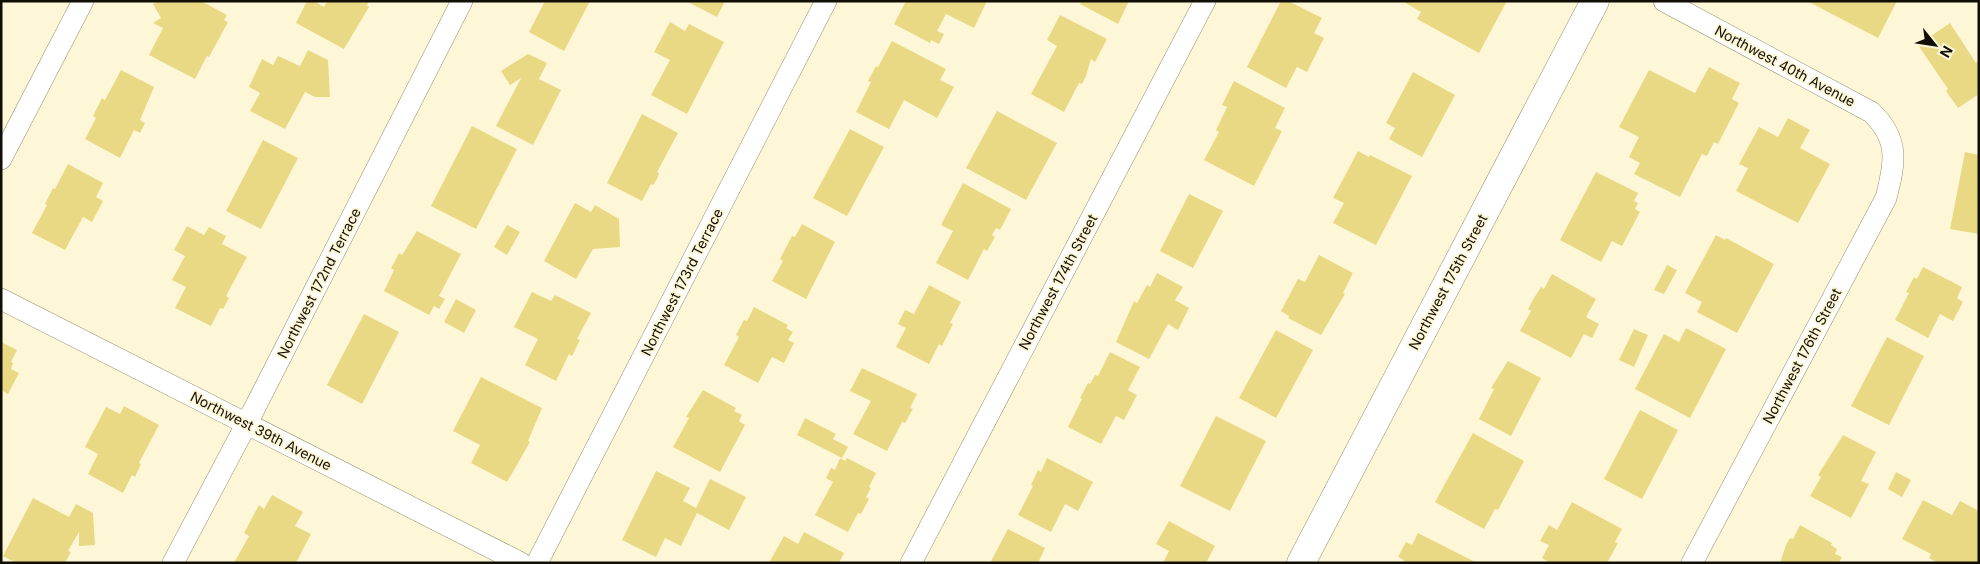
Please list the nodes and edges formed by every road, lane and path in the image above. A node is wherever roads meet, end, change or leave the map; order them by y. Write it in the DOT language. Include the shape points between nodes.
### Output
graph roads {
  1 [pos="83,1"];
  2 [pos="462,1"];
  3 [pos="826,1"];
  4 [pos="1205,1"];
  5 [pos="1594,1"];
  6 [pos="1664,1"];
  7 [pos="1892,143"];
  8 [pos="1,159"];
  9 [pos="1,299"];
  10 [pos="247,423"];
  11 [pos="173,563"];
  12 [pos="521,563"];
  13 [pos="537,563"];
  14 [pos="911,563"];
  15 [pos="1301,563"];
  16 [pos="1692,563"];
  1 -- 8 [label="street"];
  2 -- 10 [label="street, Northwest 172nd Terrace"];
  3 -- 13 [label="street, Northwest 173rd Terrace"];
  4 -- 14 [label="street, Northwest 174th Street"];
  5 -- 15 [label="street, Northwest 175th Street"];
  6 -- 7 [label="street, Northwest 40th Avenue" via="1871,112 1884,125"];
  7 -- 16 [label="street, Northwest 176th Street" via="1893,170 1886,198"];
  9 -- 10 [label="street, Northwest 39th Avenue"];
  10 -- 11 [label="street, Northwest 172nd Terrace"];
  10 -- 12 [label="street, Northwest 39th Avenue"];
}
